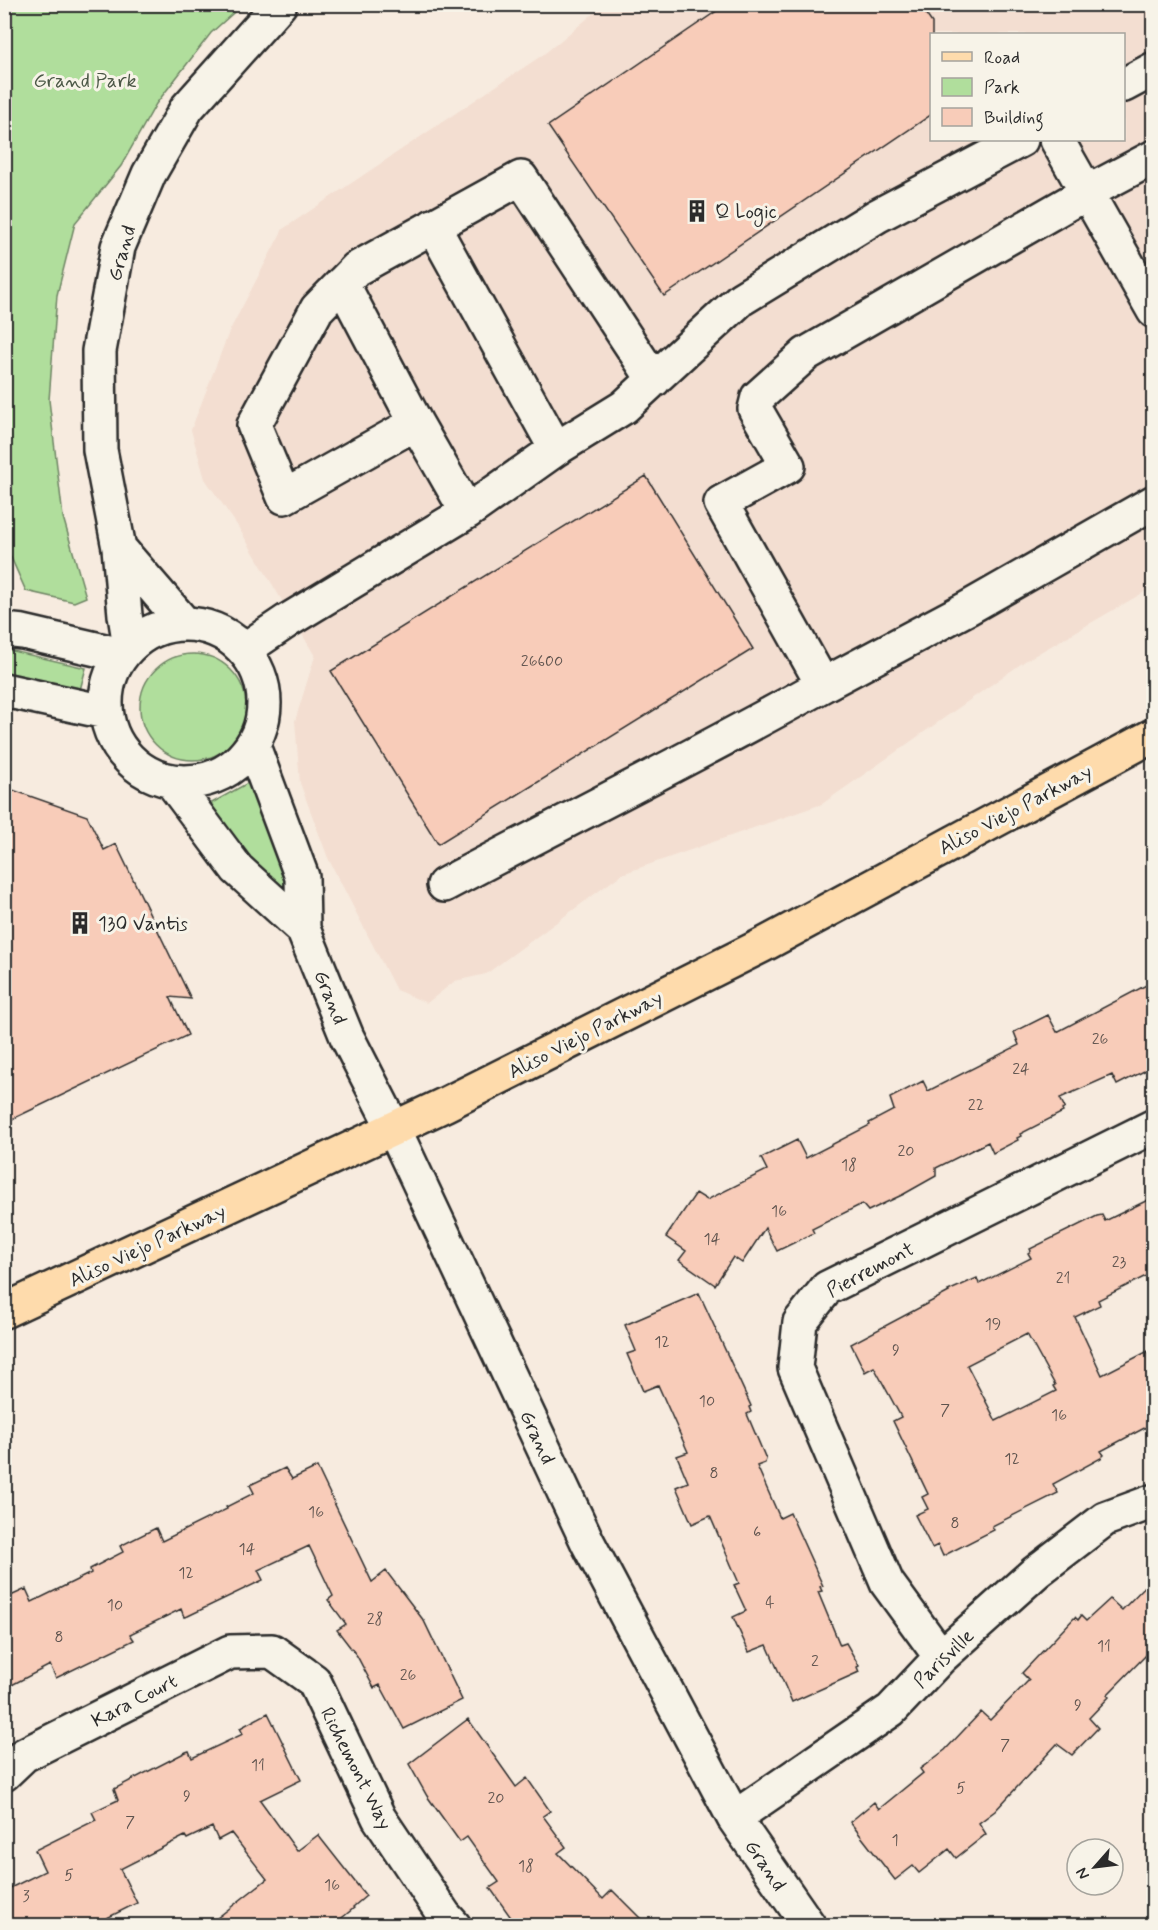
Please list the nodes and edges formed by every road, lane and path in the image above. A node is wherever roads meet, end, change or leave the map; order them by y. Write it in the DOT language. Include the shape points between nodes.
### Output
graph roads {
  1 [pos="280,4"];
  2 [pos="1154,69"];
  3 [pos="1125,84"];
  4 [pos="1019,141"];
  5 [pos="1058,141"];
  6 [pos="1154,157"];
  7 [pos="1086,193"];
  8 [pos="433,226"];
  9 [pos="1145,279"];
  10 [pos="342,284"];
  11 [pos="1154,311"];
  12 [pos="654,380"];
  13 [pos="416,423"];
  14 [pos="556,449"];
  15 [pos="1154,502"];
  16 [pos="468,512"];
  17 [pos="119,548"];
  18 [pos="184,623"];
  19 [pos="4,630"];
  20 [pos="244,650"];
  21 [pos="126,651"];
  22 [pos="823,686"];
  23 [pos="4,690"];
  24 [pos="105,712"];
  25 [pos="1154,735"];
  26 [pos="253,746"];
  27 [pos="172,782"];
  28 [pos="444,885"];
  29 [pos="303,929"];
  30 [pos="1154,1126"];
  31 [pos="394,1129"];
  32 [pos="4,1311"];
  33 [pos="1154,1501"];
  34 [pos="272,1651"];
  35 [pos="941,1657"];
  36 [pos="4,1774"];
  37 [pos="734,1818"];
  38 [pos="443,1922"];
  39 [pos="809,1926"];
  1 -- 17 [label="street, Grand" via="187,108 149,174 118,247 99,351 100,450"];
  2 -- 3 [label="street"];
  4 -- 12 [label="street" via="877,216 741,299"];
  5 -- 7 [label="street"];
  6 -- 7 [label="street"];
  7 -- 9 [label="street"];
  7 -- 22 [label="street" via="806,354 758,396 755,409 788,466 721,503"];
  8 -- 10 [label="street" via="356,269"];
  8 -- 12 [label="street" via="521,178"];
  8 -- 14 [label="street"];
  9 -- 11 [label="street"];
  10 -- 13 [label="street"];
  10 -- 13 [label="street" via="317,309 254,425 284,497"];
  12 -- 14 [label="street" via="624,407"];
  13 -- 16 [label="street"];
  14 -- 16 [label="street"];
  15 -- 22 [label="street"];
  16 -- 20 [label="street"];
  17 -- 18 [label="street, Grand"];
  17 -- 21 [label="street, Grand"];
  18 -- 20 [label="street" via="207,626 227,635"];
  18 -- 21 [label="street" via="140,637"];
  19 -- 21 [label="street"];
  20 -- 26 [label="street" via="258,671 265,697 263,723"];
  21 -- 24 [label="street" via="112,671"];
  22 -- 28 [label="street"];
  23 -- 24 [label="street"];
  24 -- 27 [label="street" via="113,737 127,758 147,774"];
  25 -- 31 [label="main road, Aliso Viejo Parkway" via="763,945"];
  26 -- 27 [label="street" via="218,777 195,783"];
  26 -- 29 [label="street, Grand" via="302,877"];
  27 -- 29 [label="street, Grand" via="237,869"];
  29 -- 31 [label="street, Grand" via="343,1027"];
  30 -- 35 [label="street, Pierremont" via="827,1288 800,1322 795,1368 887,1583"];
  31 -- 32 [label="main road, Aliso Viejo Parkway"];
  31 -- 37 [label="street, Grand" via="588,1543"];
  33 -- 35 [label="street, Parisville" via="1105,1519 1036,1572"];
  34 -- 36 [label="street, Kara Court" via="230,1652 24,1755"];
  34 -- 38 [label="street, Richemont Way" via="314,1681 379,1818"];
  35 -- 37 [label="street, Parisville" via="891,1710"];
  37 -- 39 [label="street, Grand"];
}
